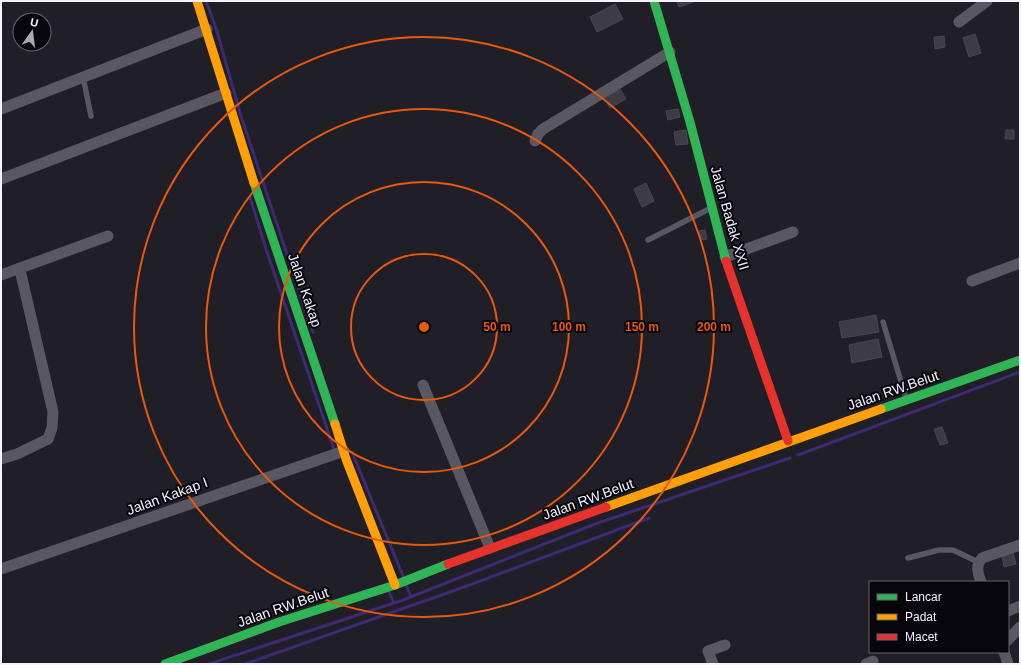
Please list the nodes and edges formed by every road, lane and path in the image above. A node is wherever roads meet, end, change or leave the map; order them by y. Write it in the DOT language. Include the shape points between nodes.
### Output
graph roads {
  1 [pos="197,1"];
  2 [pos="654,1"];
  3 [pos="987,1"];
  4 [pos="959,22"];
  5 [pos="207,29"];
  6 [pos="670,52"];
  7 [pos="83,77"];
  8 [pos="226,93"];
  9 [pos="1,109"];
  10 [pos="91,116"];
  11 [pos="535,141"];
  12 [pos="1,179"];
  13 [pos="712,207"];
  14 [pos="793,232"];
  15 [pos="108,236"];
  16 [pos="648,240"];
  17 [pos="725,257"];
  18 [pos="1020,263"];
  19 [pos="20,270"];
  20 [pos="1,275"];
  21 [pos="972,281"];
  22 [pos="883,322"];
  23 [pos="1020,360"];
  24 [pos="423,385"];
  25 [pos="906,400"];
  26 [pos="788,441"];
  27 [pos="344,451"];
  28 [pos="1,459"];
  29 [pos="1020,545"];
  30 [pos="490,548"];
  31 [pos="908,558"];
  32 [pos="978,562"];
  33 [pos="1,569"];
  34 [pos="981,581"];
  35 [pos="395,585"];
  36 [pos="1020,606"];
  37 [pos="1009,611"];
  38 [pos="1020,627"];
  39 [pos="1009,639"];
  40 [pos="725,645"];
  41 [pos="1004,653"];
  42 [pos="165,664"];
  43 [pos="713,664"];
  44 [pos="1008,664"];
  1 -- 5 [label="street, Jalan Kakap"];
  2 -- 6 [label="street, Jalan Badak XXII"];
  3 -- 4 [label="street"];
  5 -- 7 [label="street"];
  5 -- 8 [label="street, Jalan Kakap"];
  6 -- 11 [label="street" via="544,129"];
  6 -- 13 [label="street, Jalan Badak XXII"];
  7 -- 9 [label="street"];
  7 -- 10 [label="lane"];
  8 -- 12 [label="street"];
  8 -- 27 [label="street, Jalan Kakap"];
  13 -- 16 [label="lane"];
  13 -- 17 [label="street, Jalan Badak XXII"];
  14 -- 17 [label="street"];
  15 -- 19 [label="street"];
  17 -- 26 [label="street, Jalan Badak XXII"];
  18 -- 21 [label="street"];
  19 -- 20 [label="street"];
  19 -- 28 [label="street" via="53,412 52,428 48,440"];
  22 -- 25 [label="lane"];
  23 -- 25 [label="street, Jalan RW.Belut"];
  24 -- 30 [label="street"];
  25 -- 26 [label="street, Jalan RW.Belut"];
  26 -- 30 [label="street, Jalan RW.Belut"];
  27 -- 33 [label="street, Jalan Kakap I"];
  27 -- 35 [label="street, Jalan Kakap"];
  29 -- 32 [label="street" via="982,558"];
  30 -- 35 [label="street, Jalan RW.Belut"];
  31 -- 32 [label="lane" via="939,550 953,550"];
  32 -- 34 [label="street"];
  35 -- 42 [label="street, Jalan RW.Belut" via="279,622"];
  36 -- 37 [label="street"];
  38 -- 39 [label="street"];
  40 -- 43 [label="street" via="708,651"];
  41 -- 44 [label="street"];
}
